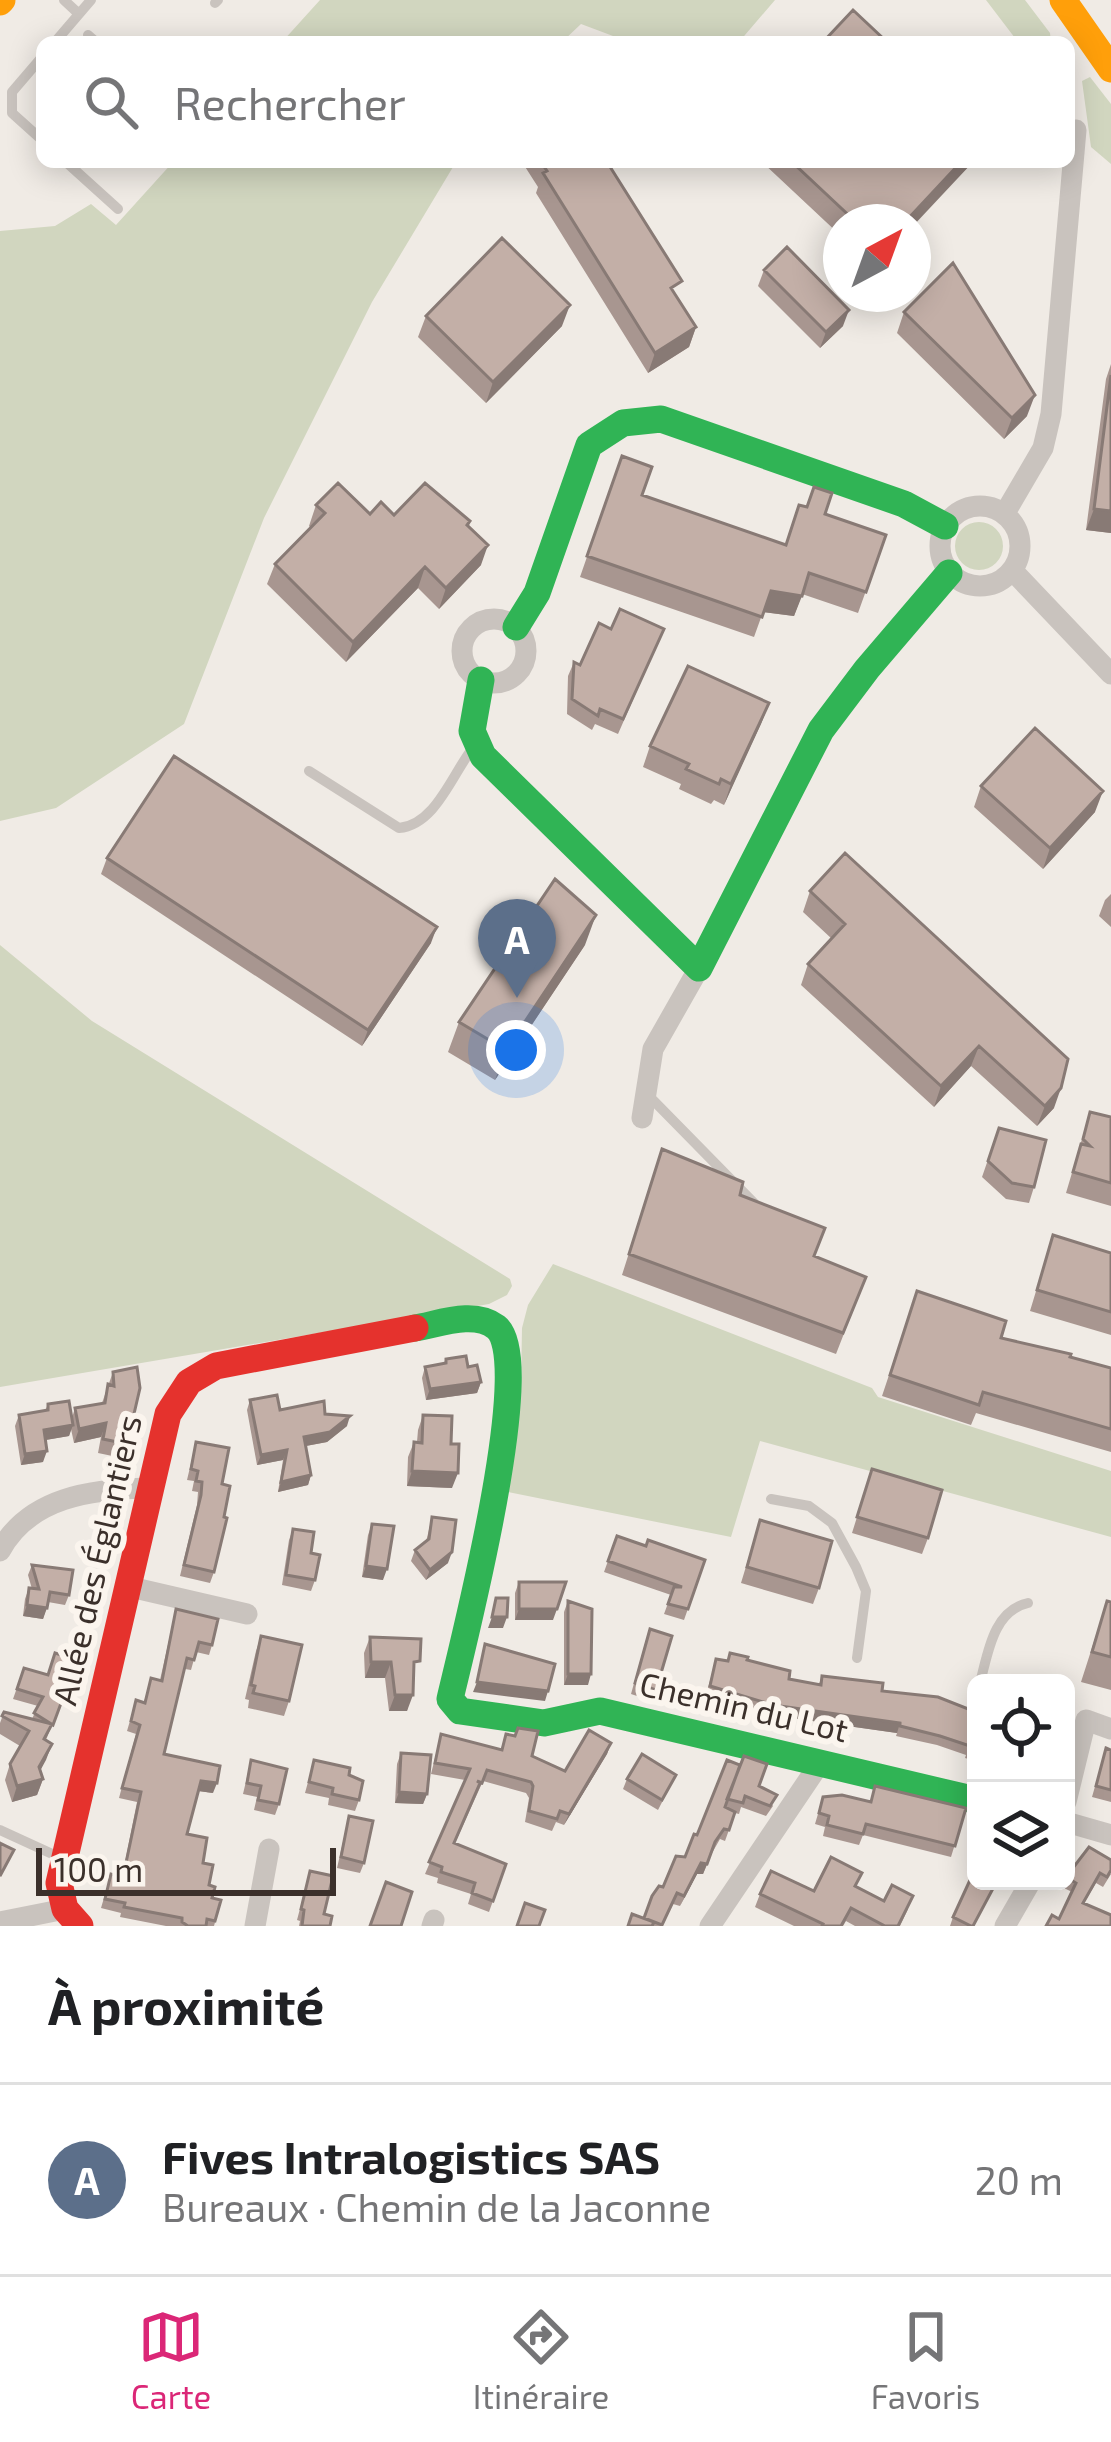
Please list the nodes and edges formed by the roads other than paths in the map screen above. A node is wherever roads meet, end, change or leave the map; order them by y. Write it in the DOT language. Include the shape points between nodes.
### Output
graph roads {
  1 [pos="64,0"];
  2 [pos="91,0"];
  3 [pos="1063,0"];
  4 [pos="79,14"];
  5 [pos="60,36"];
  6 [pos="36,64"];
  7 [pos="1111,69"];
  8 [pos="1076,130"];
  9 [pos="36,131"];
  10 [pos="1075,141"];
  11 [pos="75,168"];
  12 [pos="1073,168"];
  13 [pos="118,209"];
  14 [pos="1005,513"];
  15 [pos="945,526"];
  16 [pos="1013,571"];
  17 [pos="950,573"];
  18 [pos="516,627"];
  19 [pos="1111,674"];
  20 [pos="481,680"];
  21 [pos="476,744"];
  22 [pos="309,771"];
  23 [pos="700,968"];
  24 [pos="646,1093"];
  25 [pos="642,1118"];
  26 [pos="754,1204"];
  27 [pos="496,1327"];
  28 [pos="148,1488"];
  29 [pos="771,1498"];
  30 [pos="0,1551"];
  31 [pos="126,1586"];
  32 [pos="1028,1604"];
  33 [pos="248,1614"];
  34 [pos="857,1658"];
  35 [pos="983,1674"];
  36 [pos="1111,1729"];
  37 [pos="820,1763"];
  38 [pos="1071,1782"];
  39 [pos="967,1798"];
  40 [pos="1075,1825"];
  41 [pos="0,1830"];
  42 [pos="1111,1835"];
  43 [pos="269,1849"];
  44 [pos="64,1860"];
  45 [pos="1026,1890"];
  46 [pos="73,1917"];
  47 [pos="0,1922"];
  48 [pos="255,1926"];
  49 [pos="710,1926"];
  50 [pos="1005,1926"];
  1 -- 4 [label="lane"];
  2 -- 4 [label="lane"];
  3 -- 7 [label="street"];
  4 -- 5 [label="lane"];
  6 -- 9 [label="lane" via="12,92 12,113"];
  8 -- 10 [label="street"];
  11 -- 13 [label="lane"];
  12 -- 14 [label="street" via="1051,414 1043,448"];
  14 -- 15 [label="street" via="974,506"];
  14 -- 16 [label="street" via="1021,547"];
  15 -- 17 [label="street" via="941,555"];
  15 -- 18 [label="street" via="904,504 661,419 623,423 590,446 537,593"];
  16 -- 17 [label="street" via="975,586"];
  16 -- 19 [label="street"];
  17 -- 23 [label="street" via="823,727"];
  18 -- 20 [label="street" via="526,654 519,673 501,683"];
  18 -- 20 [label="street" via="495,619 467,634 465,665"];
  20 -- 21 [label="street"];
  21 -- 22 [label="lane" via="412,827 399,828"];
  21 -- 23 [label="street"];
  23 -- 24 [label="street" via="653,1049"];
  24 -- 25 [label="street"];
  24 -- 26 [label="lane"];
  27 -- 28 [label="street, Allée des Églantiers" via="465,1318 216,1366 173,1403"];
  27 -- 37 [label="street, Chemin du Lot" via="507,1342 510,1389 450,1699 460,1711 544,1723 600,1711"];
  28 -- 30 [label="street" via="54,1502 23,1521"];
  28 -- 31 [label="street, Allée des Églantiers"];
  29 -- 34 [label="lane" via="809,1506 832,1523 856,1567 866,1591"];
  31 -- 33 [label="street"];
  31 -- 44 [label="street, Allée des Églantiers"];
  32 -- 35 [label="lane" via="1003,1617"];
  36 -- 38 [label="street" via="1086,1720"];
  37 -- 39 [label="street, Chemin du Lot"];
  37 -- 49 [label="street"];
  40 -- 42 [label="street"];
  41 -- 44 [label="lane"];
  43 -- 48 [label="street"];
  44 -- 46 [label="street, Allée des Églantiers" via="59,1883"];
  45 -- 50 [label="street"];
  46 -- 47 [label="street"];
}
